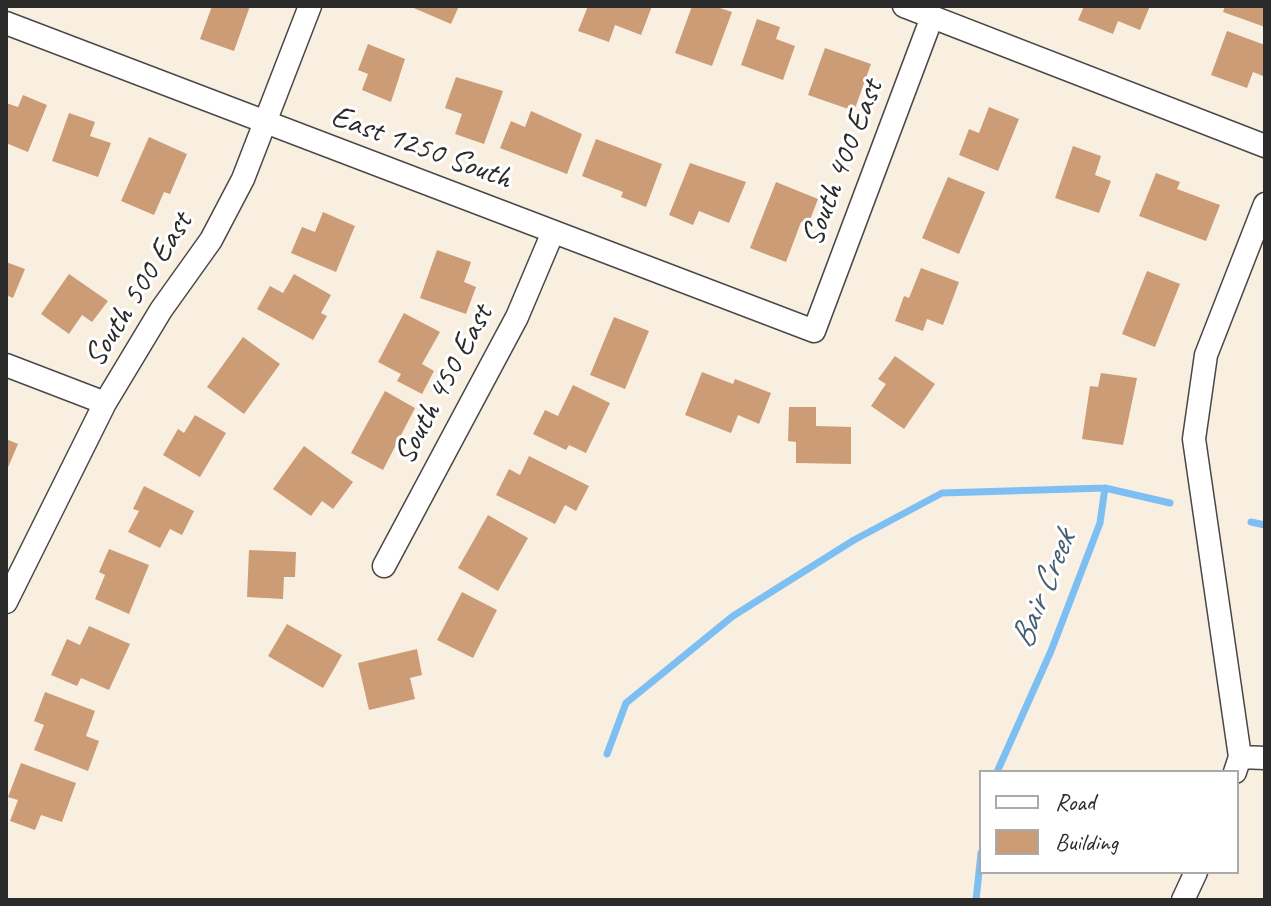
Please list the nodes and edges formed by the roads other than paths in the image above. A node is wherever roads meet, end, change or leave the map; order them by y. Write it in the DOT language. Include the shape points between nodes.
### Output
graph roads {
  1 [pos="310,6"];
  2 [pos="904,6"];
  3 [pos="932,17"];
  4 [pos="6,23"];
  5 [pos="266,123"];
  6 [pos="1265,146"];
  7 [pos="1265,204"];
  8 [pos="553,232"];
  9 [pos="814,331"];
  10 [pos="6,365"];
  11 [pos="105,403"];
  12 [pos="384,566"];
  13 [pos="6,602"];
  14 [pos="1265,758"];
  15 [pos="1238,764"];
  16 [pos="1195,874"];
  17 [pos="1183,900"];
  1 -- 5 [label="street, South 500 East"];
  2 -- 3 [label="street"];
  3 -- 6 [label="street"];
  3 -- 9 [label="street, South 400 East"];
  4 -- 5 [label="street, East 1250 South"];
  5 -- 8 [label="street, East 1250 South"];
  5 -- 11 [label="street, South 500 East" via="211,240"];
  7 -- 15 [label="street" via="1206,355 1194,439"];
  8 -- 9 [label="street, East 1250 South"];
  8 -- 12 [label="street, South 450 East" via="517,317"];
  10 -- 11 [label="street"];
  11 -- 13 [label="street, South 500 East"];
  14 -- 15 [label="street"];
  16 -- 17 [label="street"];
}
